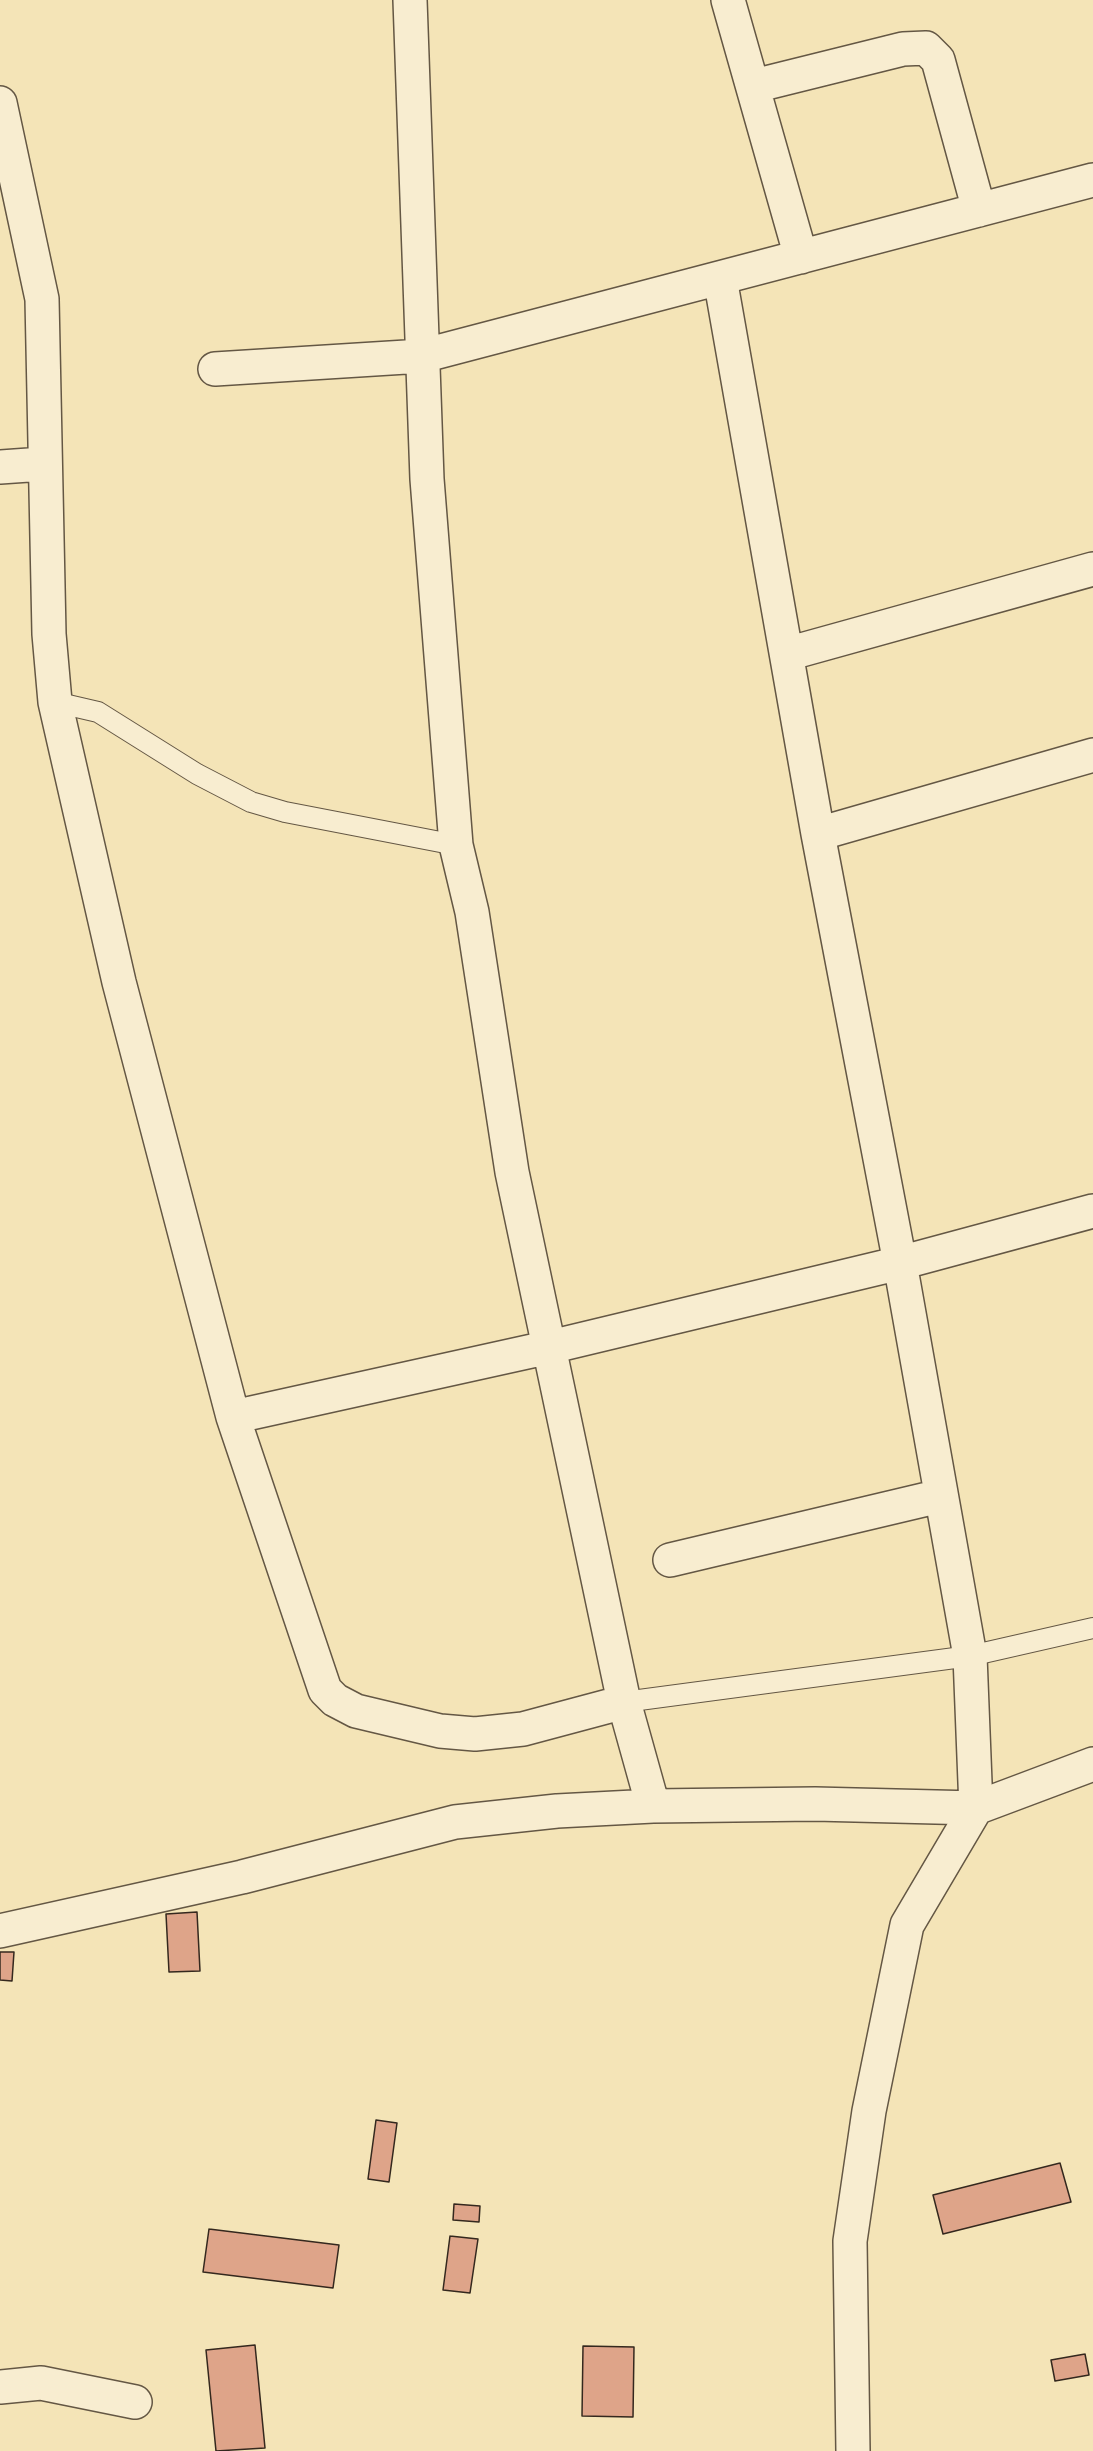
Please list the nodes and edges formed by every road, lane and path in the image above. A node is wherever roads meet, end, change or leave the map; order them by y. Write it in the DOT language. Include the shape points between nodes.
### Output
graph roads {
  1 [pos="410,0"];
  2 [pos="728,0"];
  3 [pos="754,86"];
  4 [pos="0,103"];
  5 [pos="1093,180"];
  6 [pos="979,210"];
  7 [pos="801,256"];
  8 [pos="720,278"];
  9 [pos="422,357"];
  10 [pos="215,369"];
  11 [pos="43,464"];
  12 [pos="0,467"];
  13 [pos="1093,569"];
  14 [pos="787,654"];
  15 [pos="55,702"];
  16 [pos="1093,754"];
  17 [pos="818,834"];
  18 [pos="456,845"];
  19 [pos="1093,1211"];
  20 [pos="900,1263"];
  21 [pos="550,1347"];
  22 [pos="233,1417"];
  23 [pos="940,1496"];
  24 [pos="669,1560"];
  25 [pos="1093,1628"];
  26 [pos="970,1656"];
  27 [pos="624,1702"];
  28 [pos="1093,1764"];
  29 [pos="653,1806"];
  30 [pos="976,1808"];
  31 [pos="1,1924"];
  32 [pos="0,2387"];
  33 [pos="135,2402"];
  34 [pos="853,2451"];
  1 -- 9 [label="street"];
  2 -- 3 [label="street"];
  3 -- 6 [label="street" via="903,49 926,48 938,60"];
  3 -- 7 [label="street"];
  4 -- 11 [label="street" via="42,299 46,380"];
  5 -- 6 [label="street"];
  6 -- 7 [label="street"];
  7 -- 8 [label="street"];
  8 -- 9 [label="street"];
  8 -- 14 [label="street"];
  9 -- 10 [label="street"];
  9 -- 18 [label="street" via="427,479"];
  11 -- 12 [label="street"];
  11 -- 15 [label="street"];
  13 -- 14 [label="street"];
  14 -- 17 [label="street"];
  15 -- 18 [label="lane" via="99,712 197,774 251,802"];
  15 -- 22 [label="street" via="118,981"];
  16 -- 17 [label="street"];
  17 -- 20 [label="street"];
  18 -- 21 [label="street" via="472,912 512,1172"];
  19 -- 20 [label="street"];
  20 -- 21 [label="street"];
  20 -- 23 [label="street"];
  21 -- 22 [label="street"];
  21 -- 27 [label="street"];
  22 -- 27 [label="street" via="325,1690 335,1700 356,1711 440,1731 475,1734 523,1729"];
  23 -- 24 [label="street"];
  23 -- 26 [label="street"];
  25 -- 26 [label="lane"];
  26 -- 27 [label="lane"];
  26 -- 30 [label="street"];
  27 -- 29 [label="street"];
  28 -- 30 [label="street"];
  29 -- 30 [label="street" via="815,1804"];
  29 -- 31 [label="street" via="455,1822 275,1869"];
  30 -- 34 [label="street" via="907,1924 868,2111 850,2241"];
  32 -- 33 [label="street" via="41,2383"];
}
